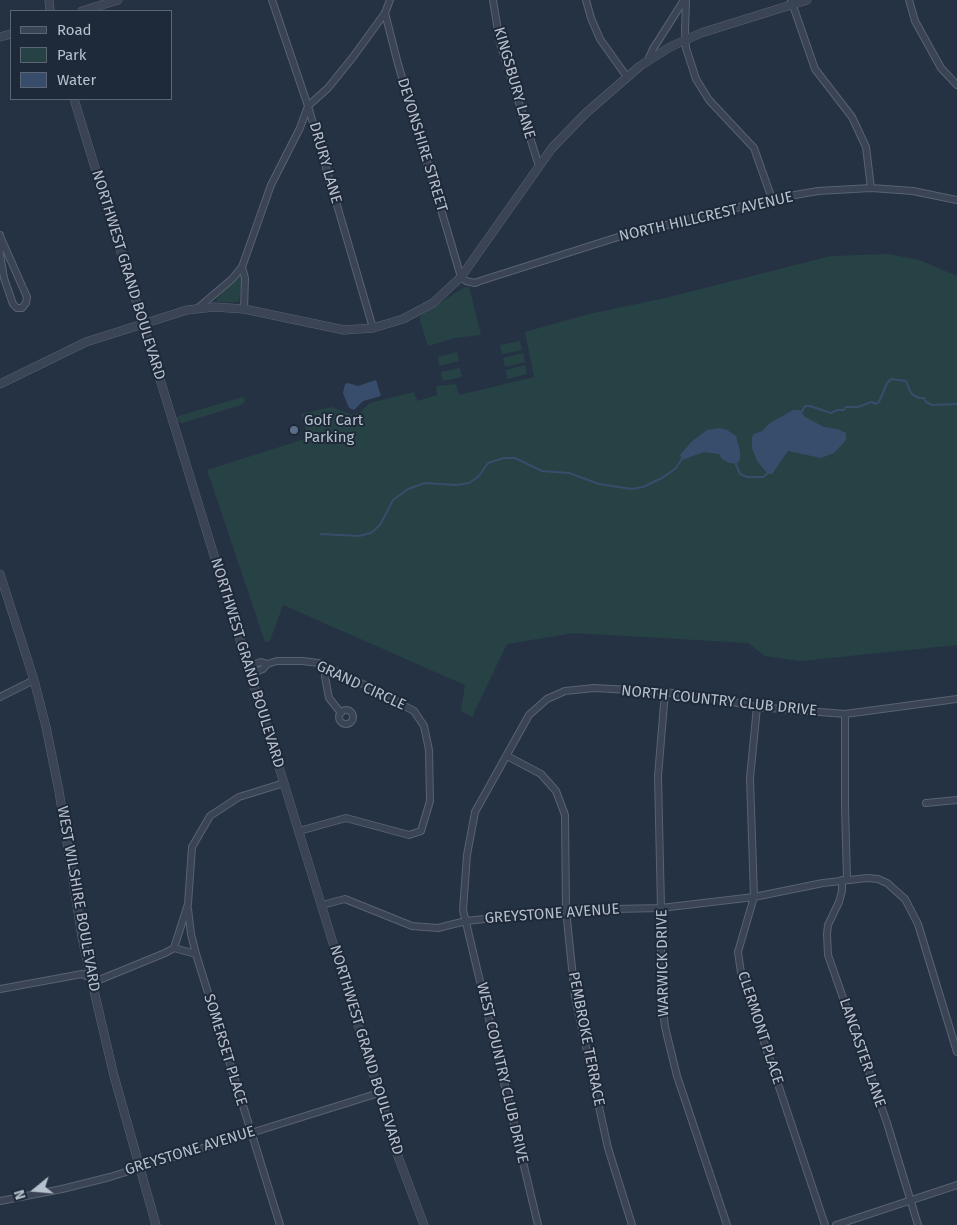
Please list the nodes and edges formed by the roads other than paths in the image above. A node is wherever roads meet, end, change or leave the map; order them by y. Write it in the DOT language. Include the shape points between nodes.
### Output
graph roads {
  1 [pos="118,0"];
  2 [pos="272,0"];
  3 [pos="390,0"];
  4 [pos="493,0"];
  5 [pos="586,0"];
  6 [pos="685,0"];
  7 [pos="807,0"];
  8 [pos="908,0"];
  9 [pos="792,2"];
  10 [pos="85,10"];
  11 [pos="385,13"];
  12 [pos="685,39"];
  13 [pos="648,60"];
  14 [pos="628,76"];
  15 [pos="957,85"];
  16 [pos="74,100"];
  17 [pos="308,106"];
  18 [pos="539,166"];
  19 [pos="871,188"];
  20 [pos="772,199"];
  21 [pos="957,200"];
  22 [pos="0,236"];
  23 [pos="242,267"];
  24 [pos="462,277"];
  25 [pos="198,308"];
  26 [pos="244,309"];
  27 [pos="143,324"];
  28 [pos="373,328"];
  29 [pos="0,384"];
  30 [pos="0,574"];
  31 [pos="326,667"];
  32 [pos="249,670"];
  33 [pos="34,680"];
  34 [pos="665,692"];
  35 [pos="0,697"];
  36 [pos="957,700"];
  37 [pos="758,706"];
  38 [pos="341,713"];
  39 [pos="845,714"];
  40 [pos="507,756"];
  41 [pos="284,783"];
  42 [pos="957,800"];
  43 [pos="926,803"];
  44 [pos="299,831"];
  45 [pos="844,880"];
  46 [pos="754,897"];
  47 [pos="188,904"];
  48 [pos="322,906"];
  49 [pos="661,908"];
  50 [pos="566,910"];
  51 [pos="466,921"];
  52 [pos="174,948"];
  53 [pos="196,954"];
  54 [pos="91,978"];
  55 [pos="0,989"];
  56 [pos="957,1052"];
  57 [pos="378,1093"];
  58 [pos="250,1133"];
  59 [pos="140,1168"];
  60 [pos="957,1185"];
  61 [pos="0,1201"];
  62 [pos="910,1201"];
  63 [pos="156,1225"];
  64 [pos="280,1225"];
  65 [pos="424,1225"];
  66 [pos="538,1225"];
  67 [pos="632,1225"];
  68 [pos="727,1225"];
  69 [pos="825,1225"];
  70 [pos="836,1225"];
  71 [pos="918,1225"];
  1 -- 10 [label="street"];
  2 -- 17 [label="street, DRURY LANE"];
  3 -- 11 [label="street"];
  4 -- 18 [label="street, KINGSBURY LANE" via="500,43"];
  5 -- 14 [label="street" via="600,39"];
  6 -- 12 [label="street"];
  6 -- 13 [label="street"];
  7 -- 9 [label="street"];
  8 -- 15 [label="street" via="915,21 941,68"];
  9 -- 12 [label="street"];
  9 -- 19 [label="street" via="815,69 852,116 866,147"];
  11 -- 17 [label="street" via="353,58"];
  11 -- 24 [label="street, DEVONSHIRE STREET"];
  12 -- 13 [label="street"];
  12 -- 20 [label="street" via="696,79 709,100 754,148"];
  13 -- 14 [label="street"];
  14 -- 18 [label="street" via="569,130"];
  16 -- 27 [label="street, NORTHWEST GRAND BOULEVARD"];
  17 -- 23 [label="street" via="271,185"];
  17 -- 28 [label="street, DRURY LANE"];
  18 -- 24 [label="street"];
  19 -- 20 [label="street, NORTH HILLCREST AVENUE" via="818,191"];
  19 -- 21 [label="street, NORTH HILLCREST AVENUE" via="913,191"];
  20 -- 24 [label="street, NORTH HILLCREST AVENUE" via="618,237 480,282 466,281"];
  22 -- 22 [label="street" via="4,278 12,304 22,308 27,297"];
  23 -- 25 [label="street"];
  23 -- 26 [label="street"];
  24 -- 28 [label="street" via="423,309 392,324"];
  25 -- 26 [label="street"];
  25 -- 27 [label="street"];
  26 -- 28 [label="street" via="332,329"];
  27 -- 29 [label="street" via="86,342"];
  27 -- 32 [label="street, NORTHWEST GRAND BOULEVARD"];
  30 -- 33 [label="street, WEST WILSHIRE BOULEVARD"];
  31 -- 32 [label="street, GRAND CIRCLE" via="302,661 277,662 267,664 263,669"];
  31 -- 38 [label="street" via="328,693"];
  31 -- 44 [label="street, GRAND CIRCLE" via="400,703 418,716 424,726 429,750 430,801 421,831 416,833 346,818"];
  32 -- 41 [label="street, NORTHWEST GRAND BOULEVARD"];
  33 -- 35 [label="street"];
  33 -- 54 [label="street, WEST WILSHIRE BOULEVARD" via="59,791"];
  34 -- 37 [label="street, NORTH COUNTRY CLUB DRIVE"];
  34 -- 40 [label="street, NORTH COUNTRY CLUB DRIVE" via="594,688 566,691 547,699 530,714"];
  34 -- 49 [label="street, WARWICK DRIVE" via="658,776"];
  36 -- 39 [label="street, NORTH COUNTRY CLUB DRIVE"];
  37 -- 39 [label="street, NORTH COUNTRY CLUB DRIVE"];
  37 -- 46 [label="street, CLERMONT PLACE" via="750,778"];
  39 -- 45 [label="street, LANCASTER LANE"];
  40 -- 50 [label="street, PEMBROKE TERRACE" via="541,774 556,791 565,816"];
  40 -- 51 [label="street, NORTH COUNTRY CLUB DRIVE" via="475,812 467,855 463,910"];
  41 -- 44 [label="street, NORTHWEST GRAND BOULEVARD"];
  41 -- 47 [label="street" via="239,797 210,816 192,847"];
  42 -- 43 [label="street"];
  44 -- 48 [label="street, NORTHWEST GRAND BOULEVARD"];
  45 -- 46 [label="street, GREYSTONE AVENUE"];
  45 -- 56 [label="street, GREYSTONE AVENUE" via="878,879 905,899 918,924"];
  45 -- 62 [label="street, LANCASTER LANE" via="839,902 828,925 828,955 887,1123"];
  46 -- 49 [label="street, GREYSTONE AVENUE"];
  46 -- 69 [label="street, CLERMONT PLACE" via="738,952 741,973"];
  47 -- 52 [label="street"];
  47 -- 53 [label="street, SOMERSET PLACE"];
  48 -- 51 [label="street, GREYSTONE AVENUE" via="345,899 412,926 438,928"];
  48 -- 57 [label="street, NORTHWEST GRAND BOULEVARD"];
  49 -- 50 [label="street, GREYSTONE AVENUE"];
  49 -- 68 [label="street, WARWICK DRIVE" via="661,992 665,1027 677,1076"];
  50 -- 51 [label="street, GREYSTONE AVENUE"];
  50 -- 67 [label="street, PEMBROKE TERRACE" via="576,997 608,1148"];
  51 -- 66 [label="street, WEST COUNTRY CLUB DRIVE"];
  52 -- 53 [label="street"];
  52 -- 54 [label="street" via="99,980"];
  53 -- 58 [label="street, SOMERSET PLACE"];
  54 -- 55 [label="street" via="82,974"];
  54 -- 59 [label="street, WEST WILSHIRE BOULEVARD"];
  57 -- 58 [label="street, GREYSTONE AVENUE"];
  57 -- 65 [label="street, NORTHWEST GRAND BOULEVARD"];
  58 -- 59 [label="street, GREYSTONE AVENUE"];
  58 -- 64 [label="street, SOMERSET PLACE"];
  59 -- 61 [label="street, GREYSTONE AVENUE" via="62,1189"];
  59 -- 63 [label="street, WEST WILSHIRE BOULEVARD"];
  60 -- 62 [label="street"];
  62 -- 70 [label="street"];
  62 -- 71 [label="street, LANCASTER LANE"];
}
